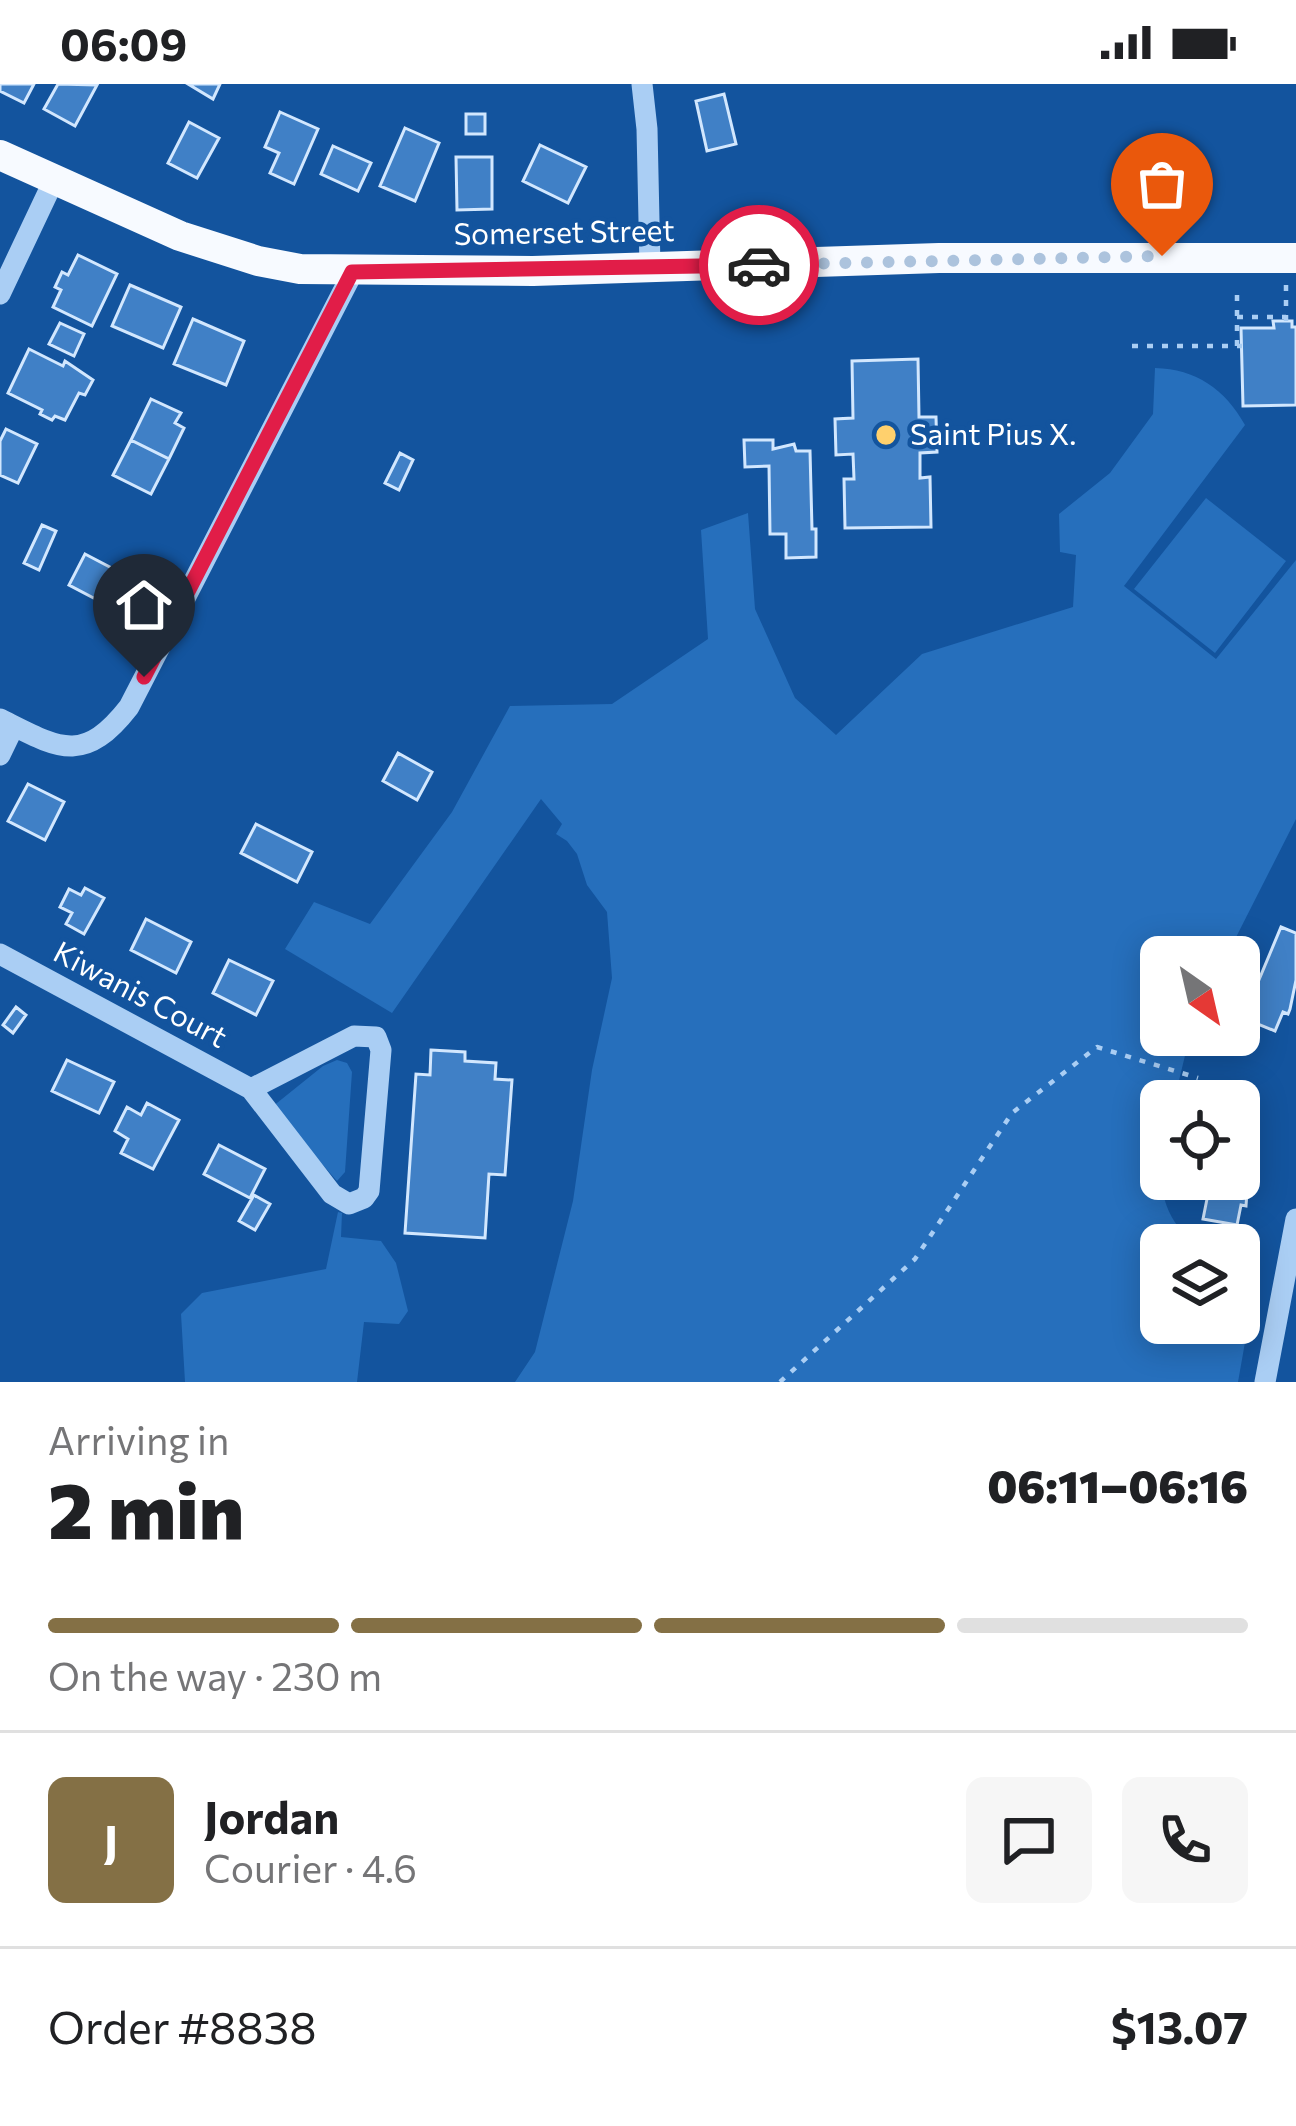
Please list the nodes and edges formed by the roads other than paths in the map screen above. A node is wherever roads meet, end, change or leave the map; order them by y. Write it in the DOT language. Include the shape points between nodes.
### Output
graph roads {
  1 [pos="642,84"];
  2 [pos="0,155"];
  3 [pos="53,182"];
  4 [pos="1291,258"];
  5 [pos="650,267"];
  6 [pos="352,272"];
  7 [pos="0,294"];
  8 [pos="7,723"];
  9 [pos="0,754"];
  10 [pos="0,954"];
  11 [pos="251,1090"];
  12 [pos="1296,1219"];
  13 [pos="1265,1382"];
  1 -- 5 [label="street"];
  2 -- 3 [label="main road, Somerset Street"];
  3 -- 6 [label="main road, Somerset Street" via="216,249"];
  3 -- 7 [label="street"];
  4 -- 5 [label="main road, Somerset Street"];
  5 -- 6 [label="main road, Somerset Street"];
  6 -- 8 [label="street" via="129,707 99,739 77,748"];
  8 -- 9 [label="street"];
  10 -- 11 [label="street, Kiwanis Court"];
  11 -- 11 [label="street, Kiwanis Court" via="332,1194 349,1204 364,1198 376,1037 354,1036"];
  12 -- 13 [label="street"];
}
